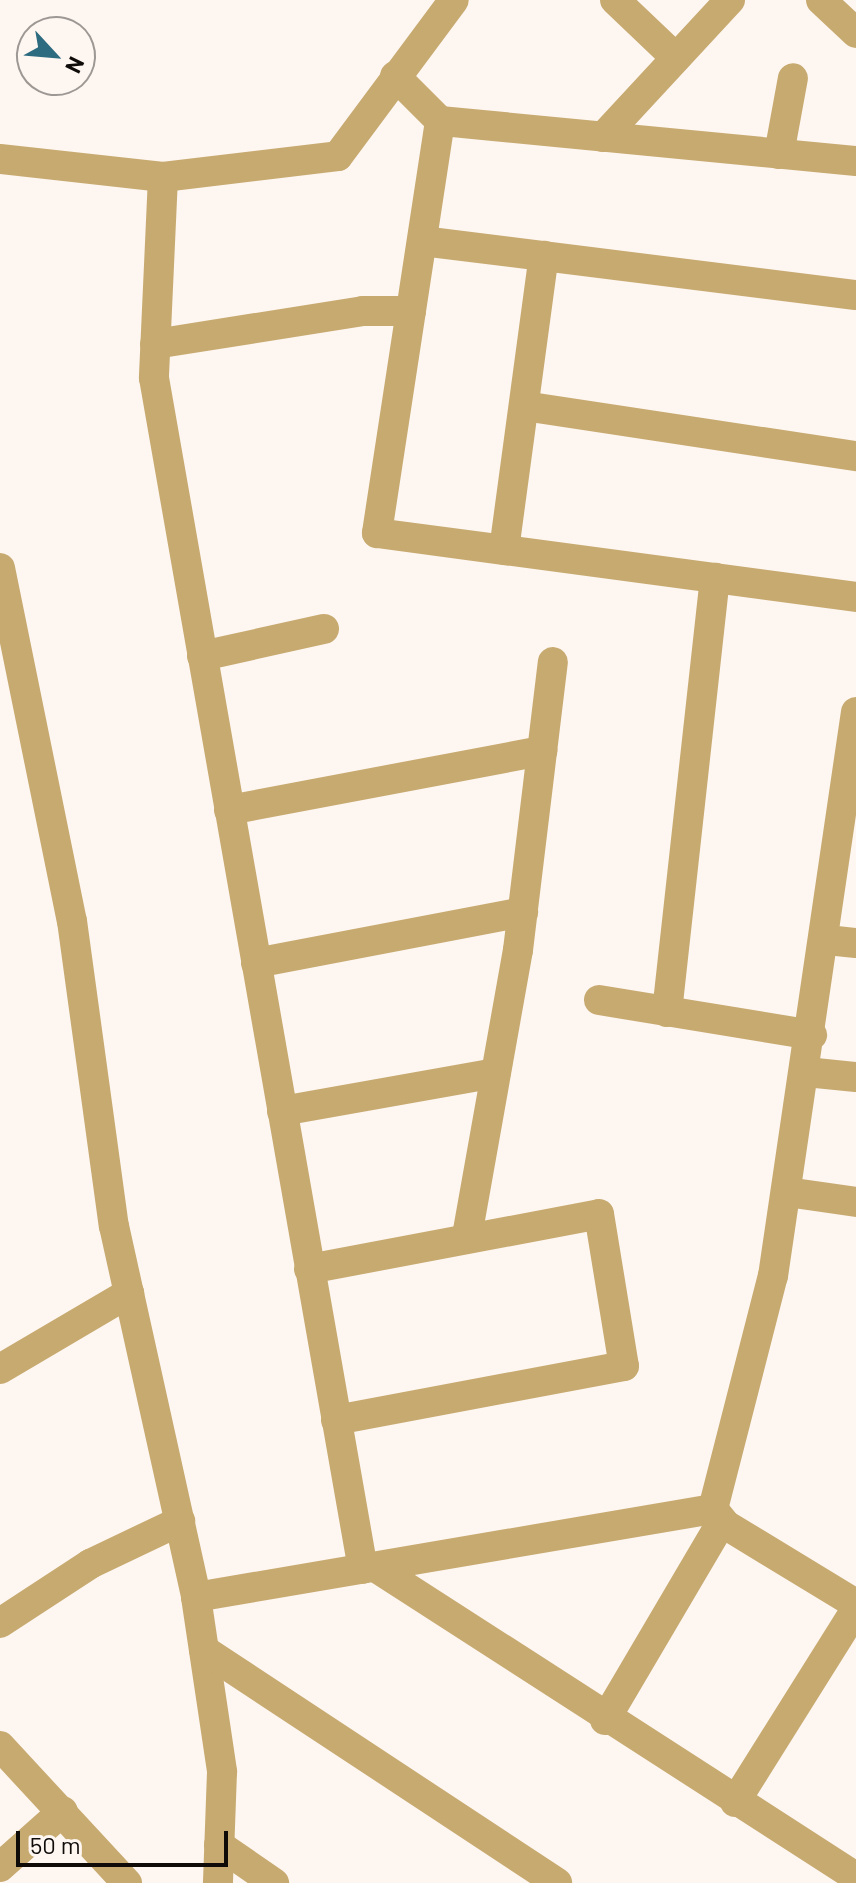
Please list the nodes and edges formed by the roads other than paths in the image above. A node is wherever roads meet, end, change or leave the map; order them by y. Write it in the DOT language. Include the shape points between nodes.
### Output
graph roads {
  1 [pos="454,0"];
  2 [pos="615,0"];
  3 [pos="730,0"];
  4 [pos="821,0"];
  5 [pos="856,33"];
  6 [pos="676,58"];
  7 [pos="395,76"];
  8 [pos="793,78"];
  9 [pos="440,121"];
  10 [pos="603,137"];
  11 [pos="779,154"];
  12 [pos="0,159"];
  13 [pos="856,161"];
  14 [pos="163,177"];
  15 [pos="422,241"];
  16 [pos="544,256"];
  17 [pos="856,295"];
  18 [pos="411,311"];
  19 [pos="155,344"];
  20 [pos="524,406"];
  21 [pos="856,456"];
  22 [pos="504,550"];
  23 [pos="0,568"];
  24 [pos="715,578"];
  25 [pos="856,597"];
  26 [pos="324,629"];
  27 [pos="202,656"];
  28 [pos="553,662"];
  29 [pos="856,712"];
  30 [pos="542,751"];
  31 [pos="229,810"];
  32 [pos="849,819"];
  33 [pos="523,912"];
  34 [pos="842,941"];
  35 [pos="256,963"];
  36 [pos="599,1000"];
  37 [pos="667,1012"];
  38 [pos="812,1035"];
  39 [pos="806,1072"];
  40 [pos="496,1073"];
  41 [pos="856,1077"];
  42 [pos="282,1111"];
  43 [pos="787,1192"];
  44 [pos="856,1202"];
  45 [pos="467,1236"];
  46 [pos="309,1269"];
  47 [pos="129,1293"];
  48 [pos="0,1369"];
  49 [pos="336,1420"];
  50 [pos="718,1515"];
  51 [pos="180,1521"];
  52 [pos="369,1568"];
  53 [pos="196,1597"];
  54 [pos="856,1606"];
  55 [pos="0,1623"];
  56 [pos="204,1650"];
  57 [pos="605,1720"];
  58 [pos="0,1746"];
  59 [pos="735,1802"];
  60 [pos="63,1811"];
  61 [pos="219,1845"];
  62 [pos="0,1867"];
  63 [pos="856,1877"];
  64 [pos="127,1883"];
  65 [pos="218,1883"];
  66 [pos="274,1883"];
  67 [pos="557,1883"];
  1 -- 7 [label="street"];
  2 -- 6 [label="street"];
  3 -- 6 [label="street"];
  4 -- 5 [label="street"];
  6 -- 10 [label="street"];
  7 -- 9 [label="street"];
  7 -- 14 [label="street" via="338,156"];
  8 -- 11 [label="street"];
  9 -- 10 [label="street"];
  9 -- 15 [label="street"];
  10 -- 11 [label="street"];
  11 -- 13 [label="street"];
  12 -- 14 [label="street"];
  14 -- 19 [label="street"];
  15 -- 16 [label="street"];
  15 -- 18 [label="street"];
  16 -- 17 [label="street"];
  16 -- 20 [label="street"];
  18 -- 19 [label="street" via="363,311"];
  18 -- 22 [label="street" via="377,533"];
  19 -- 27 [label="street" via="154,378"];
  20 -- 21 [label="street"];
  20 -- 22 [label="street"];
  22 -- 24 [label="street"];
  23 -- 47 [label="street" via="72,921"];
  24 -- 25 [label="street"];
  24 -- 37 [label="street"];
  26 -- 27 [label="street"];
  27 -- 31 [label="street"];
  28 -- 30 [label="street"];
  29 -- 32 [label="street"];
  30 -- 31 [label="street"];
  30 -- 33 [label="street"];
  31 -- 35 [label="street"];
  32 -- 34 [label="street"];
  33 -- 35 [label="street"];
  33 -- 40 [label="street"];
  34 -- 38 [label="street"];
  35 -- 42 [label="street"];
  36 -- 37 [label="street"];
  37 -- 38 [label="street"];
  38 -- 39 [label="street"];
  39 -- 41 [label="street"];
  39 -- 43 [label="street"];
  40 -- 42 [label="street"];
  40 -- 45 [label="street"];
  42 -- 46 [label="street"];
  43 -- 44 [label="street"];
  43 -- 50 [label="street"];
  45 -- 46 [label="street"];
  45 -- 49 [label="street" via="599,1214 624,1366"];
  46 -- 49 [label="street"];
  47 -- 48 [label="street"];
  47 -- 51 [label="street"];
  49 -- 52 [label="street"];
  50 -- 52 [label="street"];
  50 -- 54 [label="street"];
  50 -- 57 [label="street"];
  51 -- 53 [label="street"];
  51 -- 55 [label="street" via="90,1564"];
  52 -- 53 [label="street"];
  52 -- 57 [label="street"];
  53 -- 56 [label="street"];
  54 -- 59 [label="street"];
  56 -- 61 [label="street" via="222,1772"];
  56 -- 67 [label="street"];
  57 -- 59 [label="street"];
  58 -- 60 [label="street"];
  59 -- 63 [label="street"];
  60 -- 62 [label="street"];
  60 -- 64 [label="street"];
  61 -- 65 [label="street"];
  61 -- 66 [label="street"];
}
